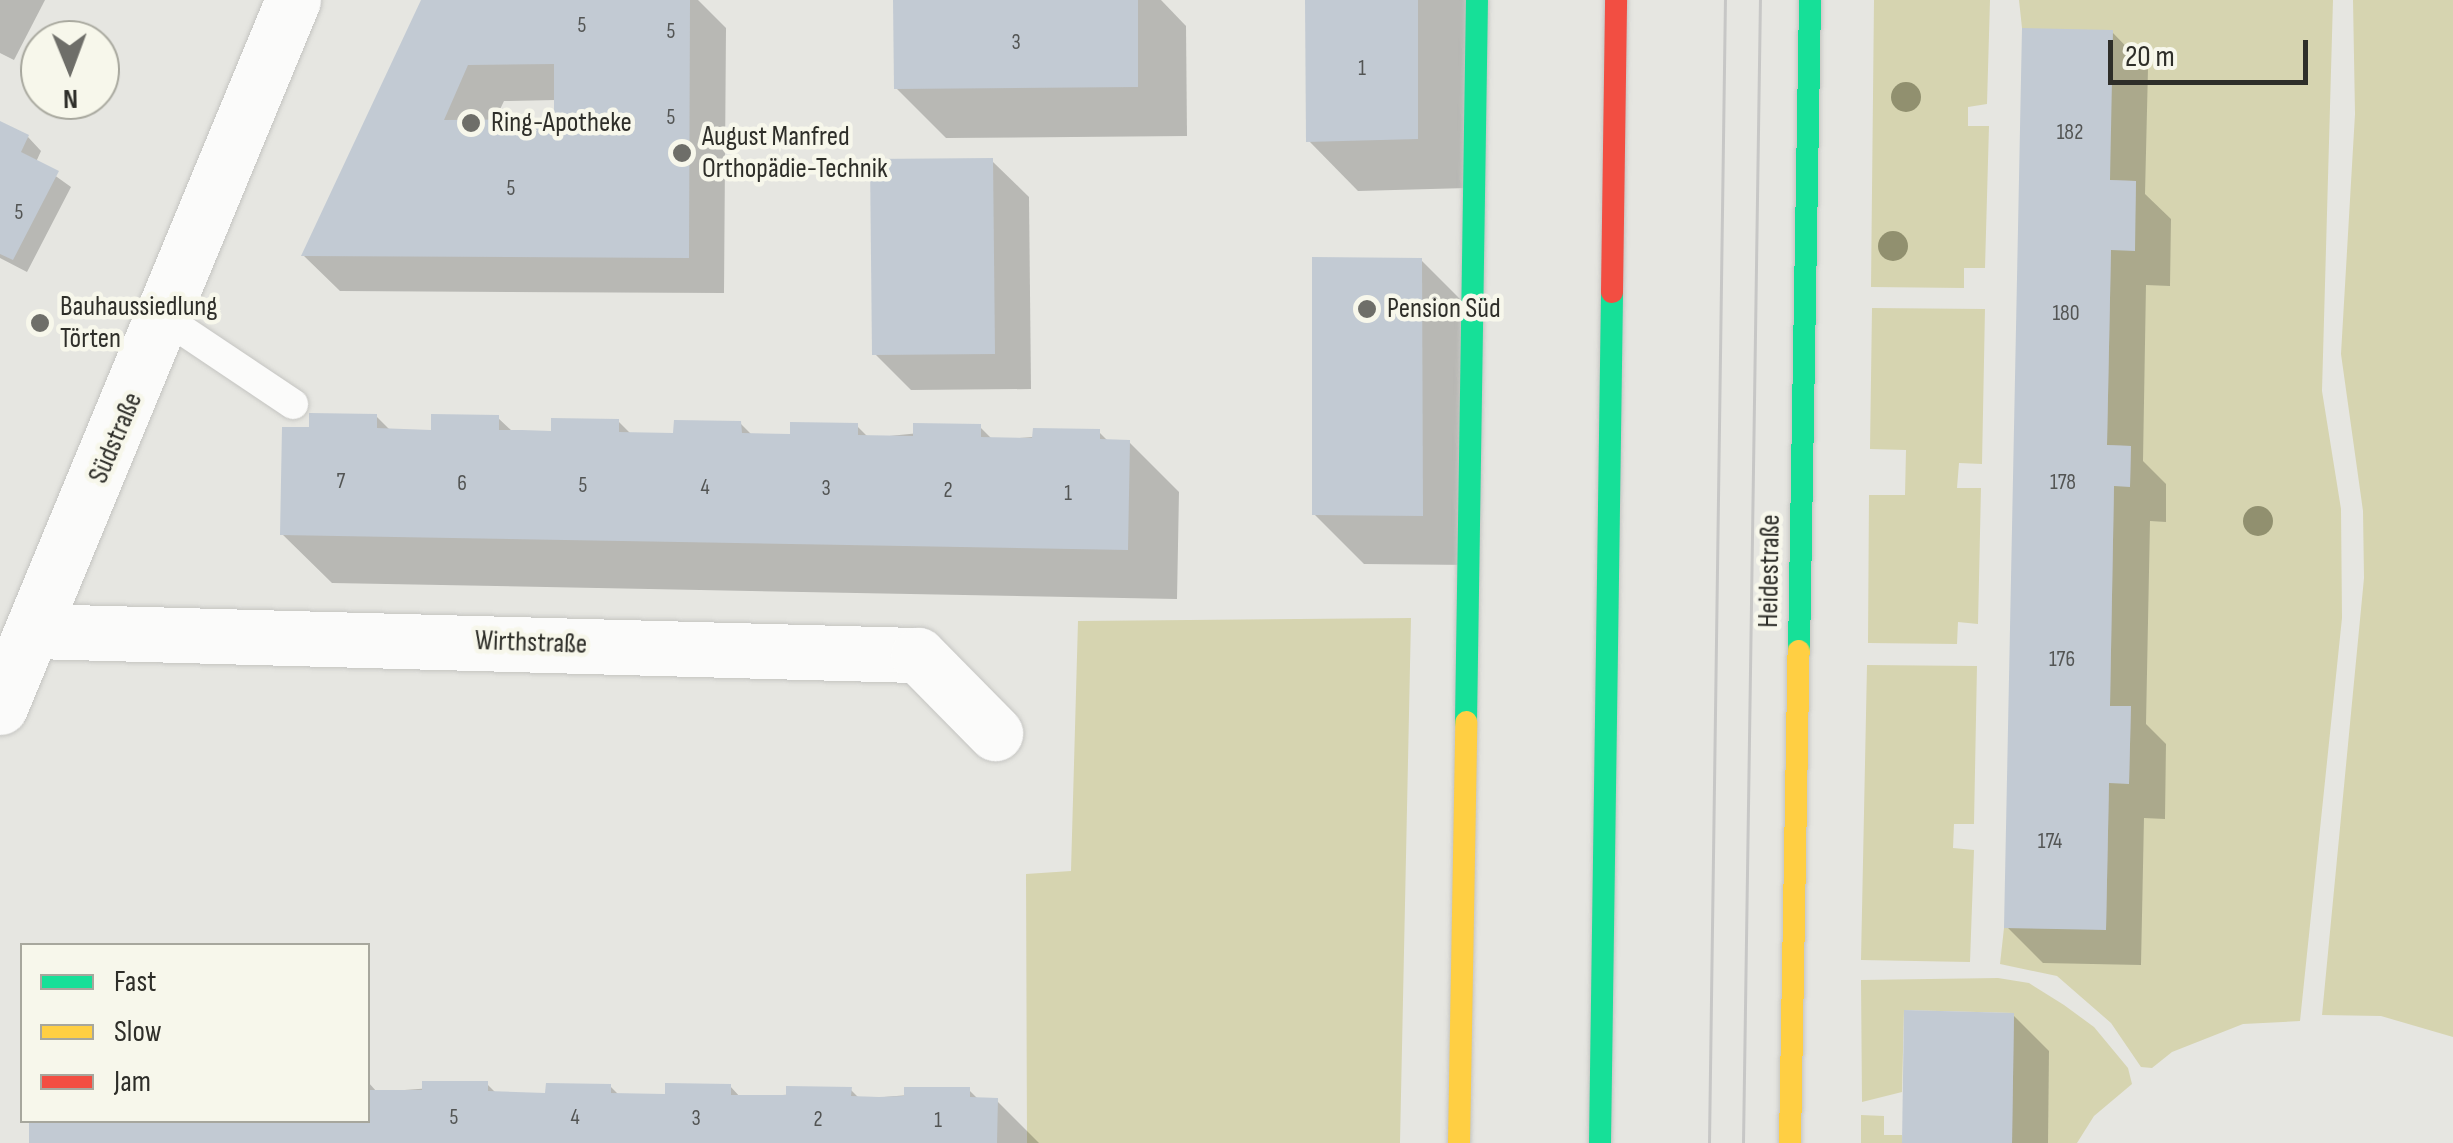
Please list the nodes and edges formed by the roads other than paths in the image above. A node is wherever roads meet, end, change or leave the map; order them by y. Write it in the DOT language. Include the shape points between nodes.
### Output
graph roads {
  1 [pos="293,0"];
  2 [pos="1477,0"];
  3 [pos="1616,0"];
  4 [pos="1810,0"];
  5 [pos="166,318"];
  6 [pos="293,404"];
  7 [pos="34,631"];
  8 [pos="0,706"];
  9 [pos="995,733"];
  10 [pos="1459,1143"];
  11 [pos="1600,1143"];
  12 [pos="1790,1143"];
  1 -- 5 [label="street, Südstraße"];
  2 -- 10 [label="street"];
  3 -- 11 [label="street"];
  4 -- 12 [label="street, Heidestraße"];
  5 -- 6 [label="lane"];
  5 -- 7 [label="street, Südstraße"];
  7 -- 8 [label="street, Südstraße"];
  7 -- 9 [label="street, Wirthstraße" via="918,655"];
}
